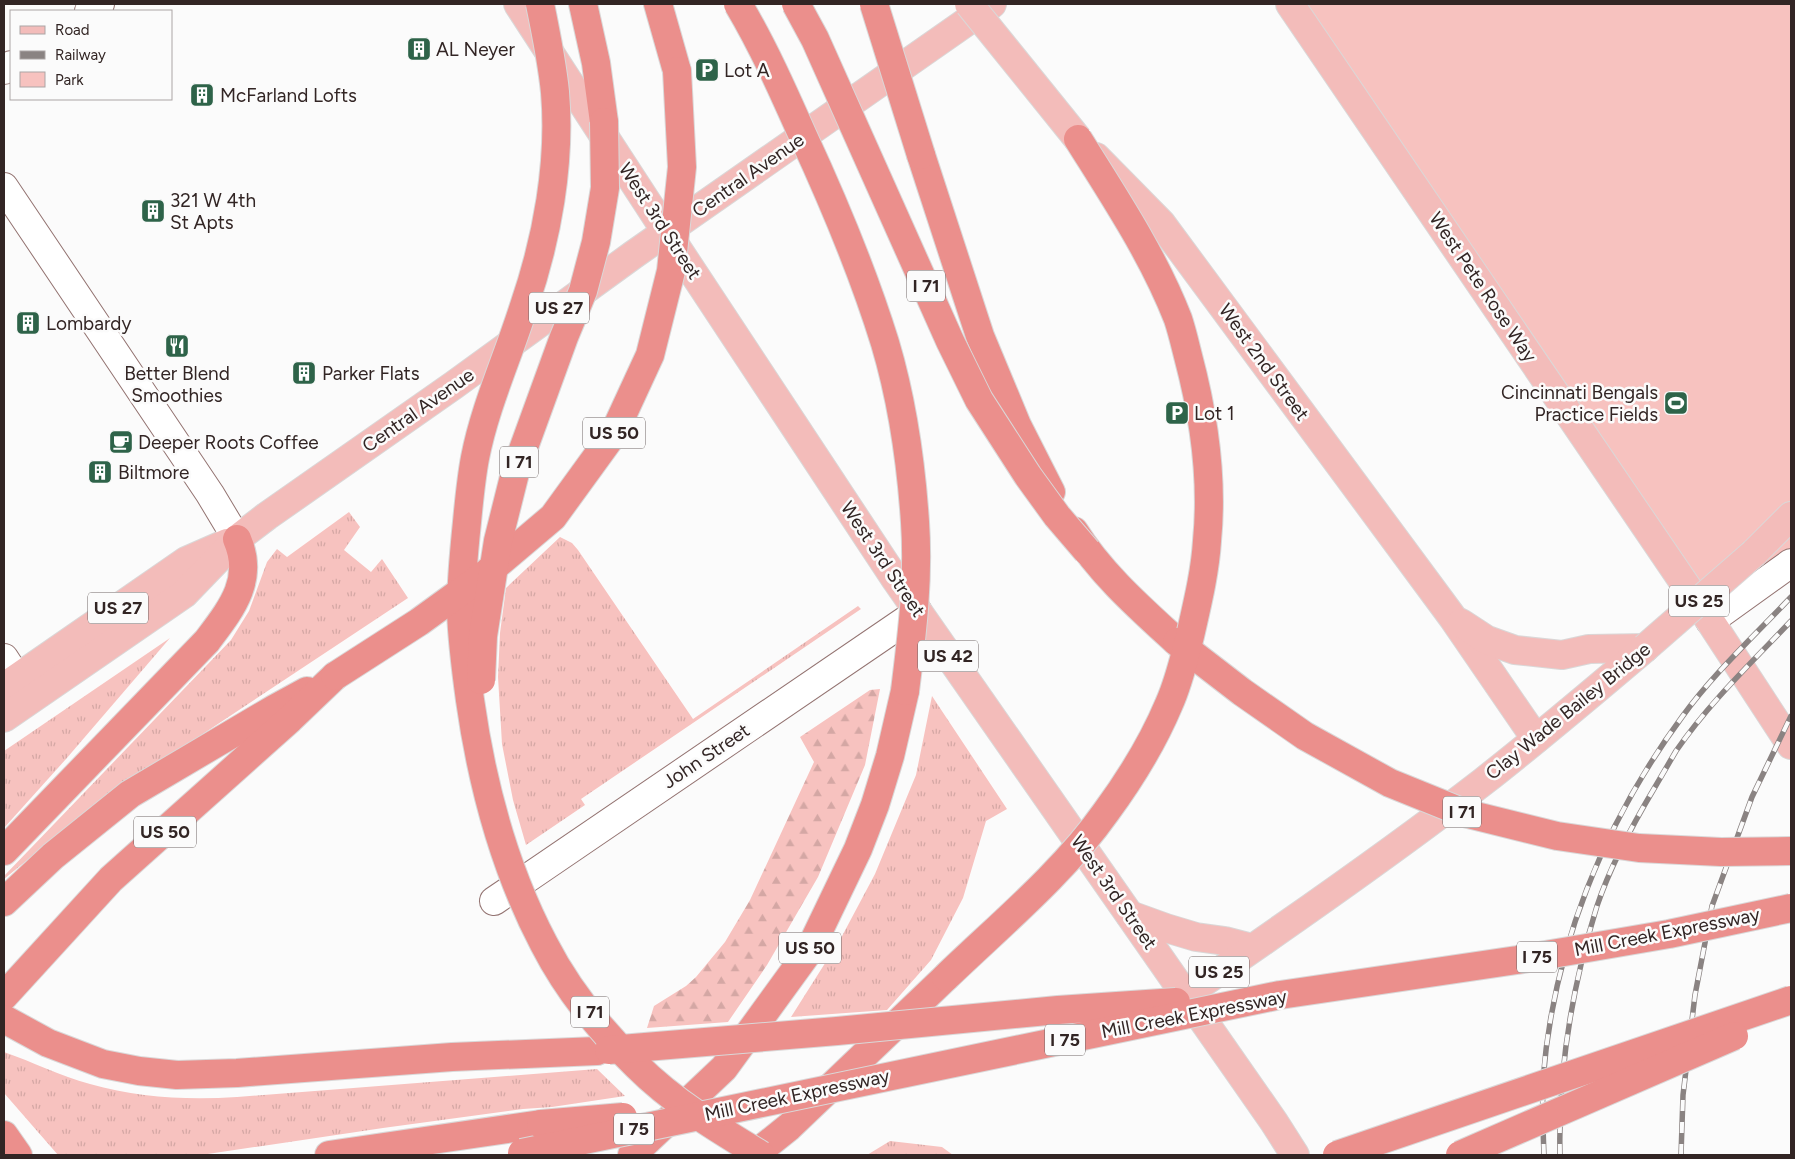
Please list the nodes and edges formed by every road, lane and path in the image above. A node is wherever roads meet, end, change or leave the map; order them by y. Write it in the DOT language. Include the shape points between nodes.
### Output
graph roads {
  1 [pos="518,4"];
  2 [pos="540,4"];
  3 [pos="583,4"];
  4 [pos="658,4"];
  5 [pos="738,4"];
  6 [pos="796,4"];
  7 [pos="874,4"];
  8 [pos="969,4"];
  9 [pos="992,4"];
  10 [pos="1290,4"];
  11 [pos="1078,139"];
  12 [pos="4,188"];
  13 [pos="667,232"];
  14 [pos="1791,516"];
  15 [pos="237,539"];
  16 [pos="1086,551"];
  17 [pos="1791,563"];
  18 [pos="918,612"];
  19 [pos="1453,618"];
  20 [pos="1710,621"];
  21 [pos="1645,648"];
  22 [pos="8,674"];
  23 [pos="335,676"];
  24 [pos="4,718"];
  25 [pos="1536,739"];
  26 [pos="1791,745"];
  27 [pos="491,811"];
  28 [pos="4,851"];
  29 [pos="1791,851"];
  30 [pos="494,901"];
  31 [pos="4,902"];
  32 [pos="1791,908"];
  33 [pos="1130,914"];
  34 [pos="1252,948"];
  35 [pos="1185,995"];
  36 [pos="1280,995"];
  37 [pos="4,996"];
  38 [pos="1791,1000"];
  39 [pos="1791,1010"];
  40 [pos="4,1019"];
  41 [pos="747,1106"];
  42 [pos="4,1135"];
  43 [pos="517,1154"];
  44 [pos="18,1155"];
  45 [pos="329,1155"];
  46 [pos="632,1155"];
  47 [pos="754,1155"];
  48 [pos="761,1155"];
  49 [pos="1295,1155"];
  50 [pos="1337,1155"];
  51 [pos="1460,1155"];
  1 -- 13 [label="main road, West 3rd Street"];
  2 -- 27 [label="highway, bridge" via="555,93 556,148 551,191 526,302 483,422 474,460 464,547 461,612 465,663"];
  3 -- 27 [label="highway, I 71, bridge" via="596,63 602,112 605,188 583,291 516,470 498,541 483,636 482,720"];
  4 -- 23 [label="highway, US 50, bridge" via="677,71 681,176 671,271 650,355 614,433 553,517 488,572 419,622"];
  5 -- 46 [label="highway, US 50, bridge" via="760,41 842,225 865,282 889,361 900,403 909,465 915,522 916,591 905,691 890,756 858,850 809,951 724,1068"];
  6 -- 16 [label="highway, I 71, bridge" via="819,47 979,400 1028,476"];
  7 -- 16 [label="highway, bridge" via="980,336 1036,466"];
  8 -- 11 [label="main road, West 2nd Street, bridge"];
  9 -- 13 [label="main road, Central Avenue / US 27"];
  10 -- 20 [label="main road, West Pete Rose Way"];
  11 -- 19 [label="main road, West 2nd Street, bridge" via="1161,223"];
  11 -- 47 [label="highway, bridge" via="1132,224 1158,273 1181,331 1201,414 1207,458 1207,541 1182,669 1170,704 1133,773 1078,847 946,977 788,1127"];
  12 -- 15 [label="street"];
  13 -- 15 [label="main road, Central Avenue / US 27"];
  13 -- 18 [label="main road, West 3rd Street / US 42"];
  14 -- 21 [label="main road, Clay Wade Bailey Bridge / US 25, bridge" via="1754,553"];
  15 -- 22 [label="main road, Central Avenue / US 27" via="186,561"];
  15 -- 24 [label="main road, Central Avenue / US 27" via="184,594"];
  15 -- 28 [label="highway" via="244,560 244,574 222,621 207,641"];
  16 -- 29 [label="highway, I 71, bridge" via="1126,595 1177,642 1242,692 1305,736 1390,783 1464,813 1557,836 1639,848"];
  17 -- 20 [label="street"];
  18 -- 30 [label="street, John Street"];
  18 -- 33 [label="main road, West 3rd Street / US 42"];
  19 -- 21 [label="main road" via="1487,640 1515,650 1562,655 1590,649"];
  19 -- 25 [label="main road, West 2nd Street"];
  20 -- 26 [label="main road, West Pete Rose Way"];
  21 -- 25 [label="main road, Clay Wade Bailey Bridge / US 25"];
  23 -- 31 [label="highway" via="274,708 130,794 53,856"];
  23 -- 37 [label="highway, US 50" via="111,880"];
  25 -- 34 [label="main road, Clay Wade Bailey Bridge / US 25" via="1395,847"];
  27 -- 48 [label="highway, I 71, bridge" via="503,850 545,947 604,1031 659,1086"];
  32 -- 36 [label="highway, Mill Creek Expressway / I 75, bridge" via="1669,934 1517,960"];
  33 -- 34 [label="main road" via="1196,937"];
  33 -- 35 [label="main road, West 3rd Street / US 42"];
  34 -- 35 [label="main road, Clay Wade Bailey Bridge / US 25"];
  35 -- 49 [label="main road, West 3rd Street"];
  36 -- 40 [label="highway, bridge" via="1058,1010 597,1051 452,1056 237,1074 176,1075 103,1064 48,1043"];
  36 -- 41 [label="highway, Mill Creek Expressway / I 75, bridge"];
  38 -- 50 [label="highway, bridge"];
  39 -- 51 [label="highway, bridge"];
  41 -- 43 [label="highway, Mill Creek Expressway / I 75, bridge"];
  41 -- 45 [label="highway, bridge" via="540,1124"];
  42 -- 44 [label="highway"];
}
